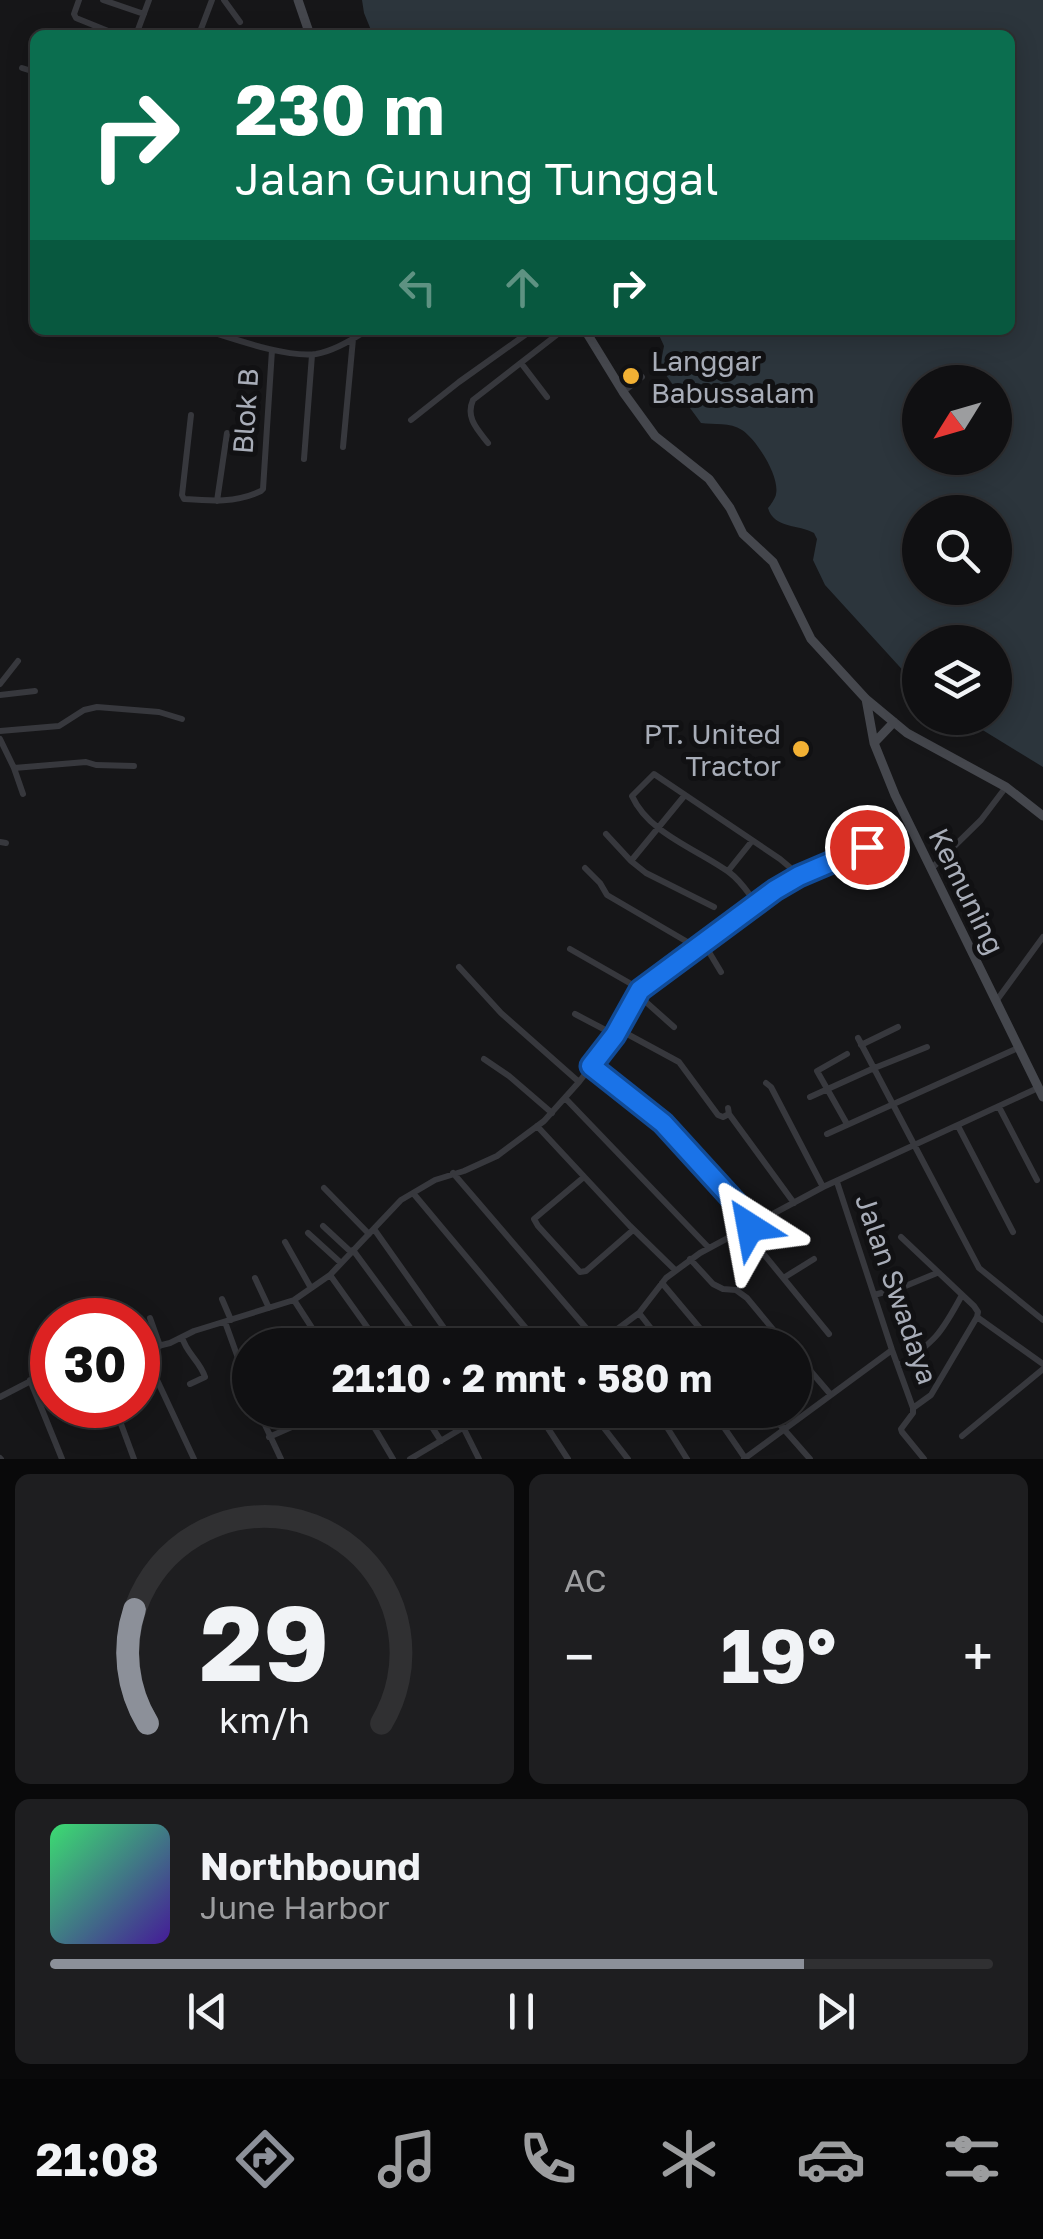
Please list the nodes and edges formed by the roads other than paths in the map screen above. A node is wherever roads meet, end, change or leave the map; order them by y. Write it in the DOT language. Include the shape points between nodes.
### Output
graph roads {
  1 [pos="79,0"];
  2 [pos="102,0"];
  3 [pos="148,0"];
  4 [pos="212,0"];
  5 [pos="224,0"];
  6 [pos="298,0"];
  7 [pos="144,14"];
  8 [pos="240,22"];
  9 [pos="201,29"];
  10 [pos="106,30"];
  11 [pos="138,30"];
  12 [pos="308,30"];
  13 [pos="22,68"];
  14 [pos="30,70"];
  15 [pos="222,335"];
  16 [pos="359,335"];
  17 [pos="525,335"];
  18 [pos="557,335"];
  19 [pos="588,335"];
  20 [pos="352,339"];
  21 [pos="272,350"];
  22 [pos="312,355"];
  23 [pos="521,363"];
  24 [pos="642,377"];
  25 [pos="623,392"];
  26 [pos="547,397"];
  27 [pos="191,415"];
  28 [pos="411,420"];
  29 [pos="227,433"];
  30 [pos="488,444"];
  31 [pos="343,447"];
  32 [pos="304,459"];
  33 [pos="218,501"];
  34 [pos="18,661"];
  35 [pos="0,684"];
  36 [pos="35,691"];
  37 [pos="0,695"];
  38 [pos="866,699"];
  39 [pos="182,719"];
  40 [pos="894,722"];
  41 [pos="0,735"];
  42 [pos="874,743"];
  43 [pos="134,766"];
  44 [pos="14,768"];
  45 [pos="1006,788"];
  46 [pos="23,794"];
  47 [pos="685,795"];
  48 [pos="1043,816"];
  49 [pos="911,827"];
  50 [pos="660,828"];
  51 [pos="606,834"];
  52 [pos="752,841"];
  53 [pos="631,860"];
  54 [pos="584,868"];
  55 [pos="932,868"];
  56 [pos="728,872"];
  57 [pos="799,876"];
  58 [pos="756,903"];
  59 [pos="714,907"];
  60 [pos="1043,936"];
  61 [pos="700,944"];
  62 [pos="570,950"];
  63 [pos="459,967"];
  64 [pos="721,972"];
  65 [pos="638,992"];
  66 [pos="996,1000"];
  67 [pos="575,1014"];
  68 [pos="674,1027"];
  69 [pos="898,1027"];
  70 [pos="617,1032"];
  71 [pos="927,1048"];
  72 [pos="1018,1048"];
  73 [pos="846,1054"];
  74 [pos="484,1059"];
  75 [pos="591,1066"];
  76 [pos="872,1069"];
  77 [pos="579,1082"];
  78 [pos="766,1083"];
  79 [pos="826,1089"];
  80 [pos="1040,1093"];
  81 [pos="810,1097"];
  82 [pos="566,1098"];
  83 [pos="892,1104"];
  84 [pos="999,1107"];
  85 [pos="552,1113"];
  86 [pos="847,1124"];
  87 [pos="538,1126"];
  88 [pos="958,1126"];
  89 [pos="827,1134"];
  90 [pos="914,1146"];
  91 [pos="453,1173"];
  92 [pos="584,1176"];
  93 [pos="1037,1180"];
  94 [pos="837,1182"];
  95 [pos="324,1188"];
  96 [pos="824,1188"];
  97 [pos="413,1193"];
  98 [pos="794,1203"];
  99 [pos="755,1224"];
  100 [pos="323,1226"];
  101 [pos="633,1230"];
  102 [pos="744,1230"];
  103 [pos="371,1231"];
  104 [pos="1013,1232"];
  105 [pos="308,1233"];
  106 [pos="901,1237"];
  107 [pos="285,1242"];
  108 [pos="709,1248"];
  109 [pos="352,1251"];
  110 [pos="690,1259"];
  111 [pos="814,1259"];
  112 [pos="340,1263"];
  113 [pos="676,1270"];
  114 [pos="937,1273"];
  115 [pos="330,1276"];
  116 [pos="785,1277"];
  117 [pos="255,1278"];
  118 [pos="662,1282"];
  119 [pos="311,1288"];
  120 [pos="874,1295"];
  121 [pos="962,1295"];
  122 [pos="222,1299"];
  123 [pos="294,1300"];
  124 [pos="269,1308"];
  125 [pos="639,1313"];
  126 [pos="976,1317"];
  127 [pos="1043,1320"];
  128 [pos="228,1321"];
  129 [pos="312,1328"];
  130 [pos="368,1328"];
  131 [pos="410,1328"];
  132 [pos="443,1328"];
  133 [pos="526,1328"];
  134 [pos="584,1328"];
  135 [pos="620,1328"];
  136 [pos="651,1328"];
  137 [pos="700,1328"];
  138 [pos="772,1328"];
  139 [pos="232,1334"];
  140 [pos="829,1334"];
  141 [pos="182,1336"];
  142 [pos="160,1346"];
  143 [pos="892,1350"];
  144 [pos="898,1366"];
  145 [pos="1042,1370"];
  146 [pos="812,1373"];
  147 [pos="30,1380"];
  148 [pos="190,1384"];
  149 [pos="160,1390"];
  150 [pos="830,1395"];
  151 [pos="0,1397"];
  152 [pos="914,1408"];
  153 [pos="49,1428"];
  154 [pos="123,1428"];
  155 [pos="266,1428"];
  156 [pos="289,1428"];
  157 [pos="375,1428"];
  158 [pos="433,1428"];
  159 [pos="548,1428"];
  160 [pos="604,1428"];
  161 [pos="668,1428"];
  162 [pos="724,1428"];
  163 [pos="464,1429"];
  164 [pos="784,1430"];
  165 [pos="269,1436"];
  166 [pos="962,1436"];
  167 [pos="441,1442"];
  168 [pos="416,1458"];
  169 [pos="62,1459"];
  170 [pos="134,1459"];
  171 [pos="194,1459"];
  172 [pos="281,1459"];
  173 [pos="394,1459"];
  174 [pos="479,1459"];
  175 [pos="568,1459"];
  176 [pos="628,1459"];
  177 [pos="688,1459"];
  178 [pos="745,1459"];
  179 [pos="810,1459"];
  180 [pos="924,1459"];
  1 -- 10 [label="street" via="76,18"];
  2 -- 7 [label="street"];
  3 -- 7 [label="street"];
  4 -- 9 [label="street"];
  5 -- 8 [label="street"];
  6 -- 12 [label="main road"];
  7 -- 11 [label="street"];
  13 -- 14 [label="street"];
  15 -- 21 [label="street"];
  16 -- 20 [label="street"];
  17 -- 28 [label="street"];
  18 -- 23 [label="street"];
  19 -- 25 [label="main road"];
  20 -- 22 [label="street"];
  20 -- 31 [label="street"];
  21 -- 22 [label="street"];
  21 -- 33 [label="street, Blok B" via="263,489"];
  22 -- 32 [label="street"];
  23 -- 26 [label="street"];
  23 -- 30 [label="street" via="472,400 472,421"];
  24 -- 25 [label="street"];
  25 -- 38 [label="main road" via="655,436 716,488 743,534 773,562 811,639"];
  27 -- 33 [label="street, Blok B" via="182,495"];
  29 -- 33 [label="street"];
  34 -- 35 [label="street"];
  36 -- 37 [label="street"];
  38 -- 40 [label="main road"];
  38 -- 42 [label="main road, Kemuning"];
  39 -- 41 [label="street" via="97,707 59,726"];
  40 -- 42 [label="main road"];
  40 -- 45 [label="main road"];
  41 -- 44 [label="street"];
  42 -- 49 [label="main road, Kemuning"];
  43 -- 44 [label="street"];
  44 -- 46 [label="street"];
  45 -- 48 [label="main road"];
  45 -- 55 [label="street"];
  47 -- 50 [label="street"];
  47 -- 50 [label="street" via="654,774 632,796"];
  47 -- 52 [label="street"];
  49 -- 55 [label="main road, Kemuning"];
  49 -- 57 [label="street"];
  50 -- 53 [label="street"];
  50 -- 56 [label="street"];
  51 -- 53 [label="street"];
  52 -- 56 [label="street"];
  52 -- 57 [label="street"];
  53 -- 59 [label="street"];
  54 -- 61 [label="street" via="607,895"];
  55 -- 66 [label="main road, Kemuning"];
  56 -- 58 [label="street"];
  57 -- 58 [label="street"];
  58 -- 61 [label="street"];
  60 -- 66 [label="street"];
  61 -- 64 [label="street"];
  61 -- 65 [label="street"];
  62 -- 65 [label="street"];
  63 -- 77 [label="street"];
  65 -- 68 [label="street"];
  65 -- 70 [label="street"];
  66 -- 72 [label="main road, Kemuning"];
  67 -- 70 [label="street"];
  69 -- 76 [label="street" via="860,1042"];
  70 -- 75 [label="street"];
  70 -- 98 [label="street" via="679,1062 718,1115 729,1111"];
  71 -- 76 [label="street"];
  72 -- 80 [label="main road, Kemuning"];
  72 -- 83 [label="street"];
  73 -- 79 [label="street" via="816,1071"];
  74 -- 85 [label="street"];
  75 -- 77 [label="street"];
  75 -- 99 [label="street" via="663,1123"];
  76 -- 79 [label="street"];
  76 -- 83 [label="street"];
  77 -- 82 [label="street"];
  78 -- 96 [label="street"];
  79 -- 81 [label="street"];
  79 -- 86 [label="street"];
  80 -- 84 [label="street"];
  82 -- 85 [label="street"];
  82 -- 108 [label="street"];
  83 -- 86 [label="street"];
  83 -- 90 [label="street"];
  84 -- 88 [label="street"];
  84 -- 93 [label="street"];
  85 -- 87 [label="street"];
  86 -- 89 [label="street"];
  87 -- 91 [label="street" via="497,1156"];
  87 -- 92 [label="street"];
  88 -- 90 [label="street"];
  88 -- 104 [label="street"];
  90 -- 94 [label="street"];
  90 -- 127 [label="street" via="979,1268"];
  91 -- 97 [label="street"];
  91 -- 134 [label="street"];
  92 -- 101 [label="street"];
  92 -- 101 [label="street" via="534,1218 538,1226 580,1272"];
  94 -- 96 [label="street"];
  94 -- 120 [label="street, Jalan Swadaya"];
  95 -- 103 [label="street"];
  96 -- 98 [label="street"];
  97 -- 103 [label="street"];
  97 -- 133 [label="street"];
  98 -- 99 [label="street"];
  99 -- 102 [label="street"];
  100 -- 109 [label="street"];
  101 -- 113 [label="street"];
  102 -- 108 [label="street"];
  102 -- 116 [label="street"];
  103 -- 109 [label="street"];
  103 -- 132 [label="street"];
  105 -- 112 [label="street"];
  106 -- 114 [label="street"];
  107 -- 119 [label="street"];
  108 -- 110 [label="street"];
  109 -- 112 [label="street"];
  109 -- 131 [label="street"];
  110 -- 113 [label="street"];
  110 -- 138 [label="street" via="713,1284 748,1298"];
  111 -- 116 [label="street"];
  112 -- 115 [label="street"];
  113 -- 118 [label="street"];
  114 -- 120 [label="street"];
  114 -- 121 [label="street"];
  115 -- 119 [label="street"];
  115 -- 130 [label="street"];
  116 -- 140 [label="street"];
  117 -- 124 [label="street"];
  118 -- 125 [label="street"];
  118 -- 137 [label="street"];
  119 -- 123 [label="street"];
  120 -- 143 [label="street, Jalan Swadaya"];
  121 -- 126 [label="street" via="977,1309"];
  121 -- 144 [label="street" via="930,1346"];
  122 -- 128 [label="street"];
  123 -- 124 [label="street"];
  123 -- 129 [label="street"];
  124 -- 128 [label="street"];
  125 -- 135 [label="street"];
  125 -- 136 [label="street"];
  126 -- 145 [label="street"];
  126 -- 152 [label="street" via="931,1395"];
  128 -- 139 [label="street"];
  128 -- 141 [label="street"];
  141 -- 142 [label="street"];
  141 -- 148 [label="street" via="205,1378"];
  143 -- 144 [label="street, Jalan Swadaya"];
  143 -- 150 [label="street"];
  144 -- 152 [label="street, Jalan Swadaya"];
  145 -- 166 [label="street"];
  146 -- 150 [label="street"];
  147 -- 151 [label="street"];
  149 -- 171 [label="street"];
  150 -- 164 [label="street"];
  152 -- 180 [label="street, Jalan Swadaya" via="901,1430"];
  153 -- 169 [label="street"];
  154 -- 170 [label="street"];
  155 -- 165 [label="street"];
  156 -- 165 [label="street"];
  157 -- 173 [label="street"];
  158 -- 167 [label="street"];
  159 -- 175 [label="street"];
  160 -- 176 [label="street"];
  161 -- 177 [label="street"];
  162 -- 178 [label="street"];
  163 -- 167 [label="street"];
  163 -- 174 [label="street"];
  164 -- 178 [label="street"];
  164 -- 179 [label="street"];
  165 -- 172 [label="street"];
  167 -- 168 [label="street"];
}
